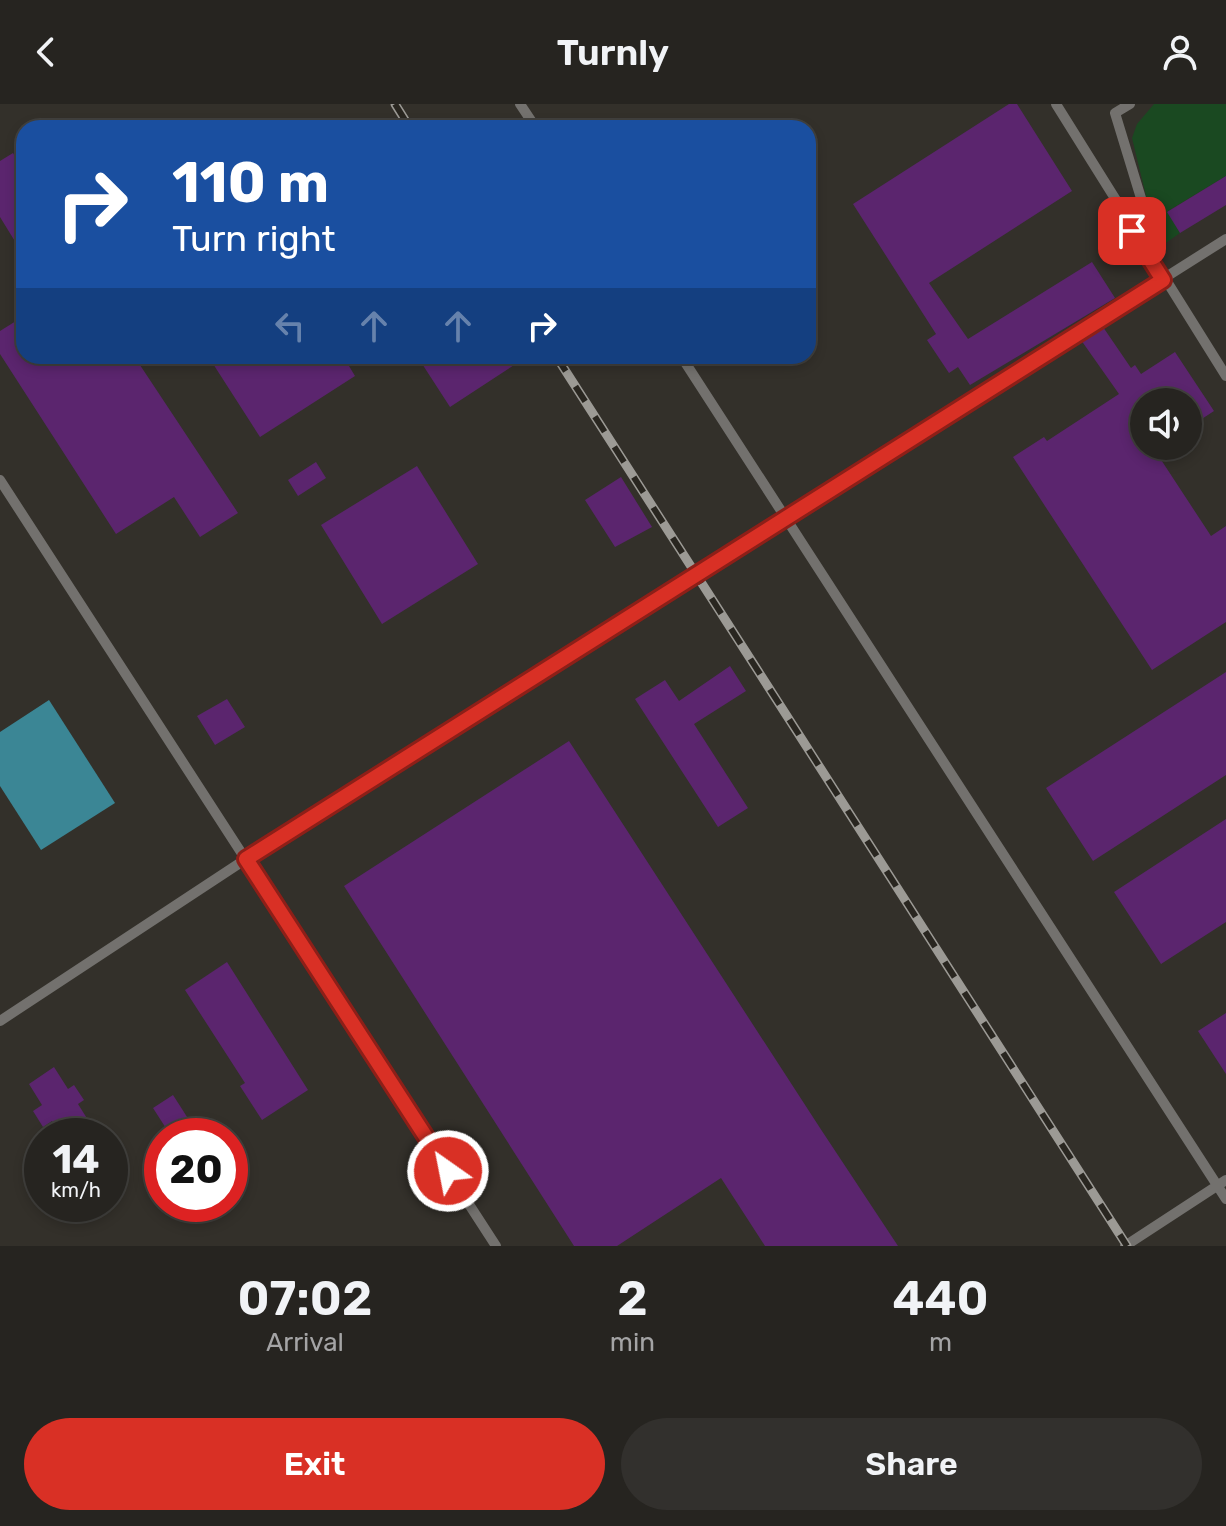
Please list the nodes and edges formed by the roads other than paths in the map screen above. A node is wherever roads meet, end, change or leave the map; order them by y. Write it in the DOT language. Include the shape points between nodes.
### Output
graph roads {
  1 [pos="1056,104"];
  2 [pos="1130,104"];
  3 [pos="1132,231"];
  4 [pos="1226,239"];
  5 [pos="1163,280"];
  6 [pos="686,364"];
  7 [pos="1226,376"];
  8 [pos="0,480"];
  9 [pos="785,521"];
  10 [pos="246,859"];
  11 [pos="0,1021"];
  12 [pos="1222,1183"];
  13 [pos="1226,1199"];
  14 [pos="496,1246"];
  15 [pos="1125,1246"];
  1 -- 3 [label="lane"];
  2 -- 3 [label="lane" via="1115,113 1144,208"];
  3 -- 5 [label="lane"];
  4 -- 5 [label="lane"];
  5 -- 7 [label="lane"];
  5 -- 9 [label="lane"];
  6 -- 9 [label="lane"];
  8 -- 10 [label="lane"];
  9 -- 10 [label="lane"];
  9 -- 12 [label="lane"];
  10 -- 11 [label="lane"];
  10 -- 14 [label="lane"];
  12 -- 13 [label="lane"];
  12 -- 15 [label="lane"];
}
